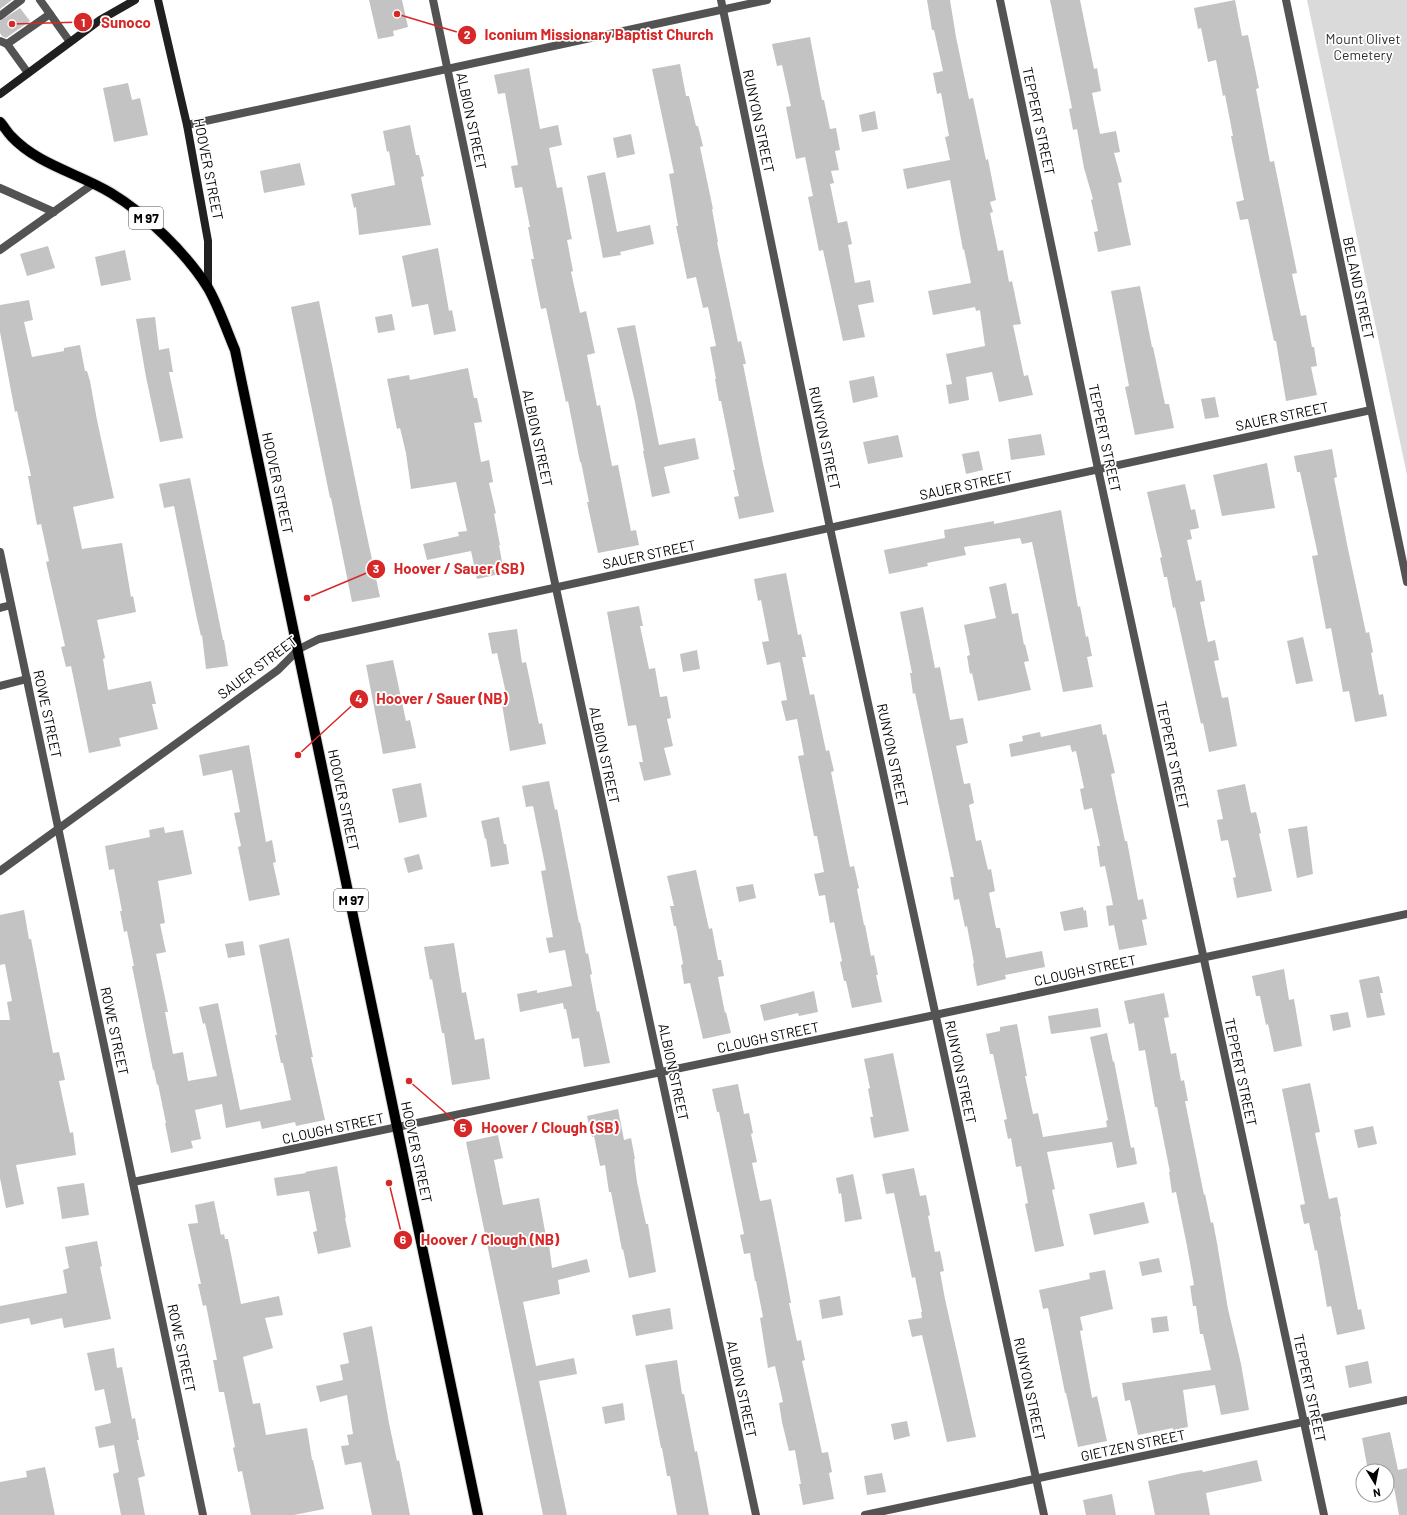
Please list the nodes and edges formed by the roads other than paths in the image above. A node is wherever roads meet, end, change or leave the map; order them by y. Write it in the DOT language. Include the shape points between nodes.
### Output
graph roads {
  1 [pos="21,0"];
  2 [pos="40,0"];
  3 [pos="135,0"];
  4 [pos="158,0"];
  5 [pos="433,0"];
  6 [pos="720,0"];
  7 [pos="768,0"];
  8 [pos="1000,0"];
  9 [pos="1286,0"];
  10 [pos="722,9"];
  11 [pos="50,14"];
  12 [pos="0,16"];
  13 [pos="70,42"];
  14 [pos="4,43"];
  15 [pos="448,70"];
  16 [pos="28,73"];
  17 [pos="0,94"];
  18 [pos="0,122"];
  19 [pos="187,125"];
  20 [pos="93,184"];
  21 [pos="0,188"];
  22 [pos="54,212"];
  23 [pos="0,250"];
  24 [pos="208,289"];
  25 [pos="1371,410"];
  26 [pos="1098,469"];
  27 [pos="830,528"];
  28 [pos="0,552"];
  29 [pos="1407,582"];
  30 [pos="556,588"];
  31 [pos="11,605"];
  32 [pos="0,608"];
  33 [pos="299,649"];
  34 [pos="27,679"];
  35 [pos="0,686"];
  36 [pos="59,828"];
  37 [pos="0,871"];
  38 [pos="1407,914"];
  39 [pos="1203,958"];
  40 [pos="935,1015"];
  41 [pos="660,1073"];
  42 [pos="398,1128"];
  43 [pos="133,1182"];
  44 [pos="1407,1400"];
  45 [pos="1304,1422"];
  46 [pos="1036,1479"];
  47 [pos="203,1515"];
  48 [pos="478,1515"];
  49 [pos="756,1515"];
  50 [pos="865,1515"];
  51 [pos="1044,1515"];
  52 [pos="1324,1515"];
  1 -- 12 [label="street"];
  2 -- 11 [label="street"];
  3 -- 13 [label="street" via="100,20"];
  4 -- 19 [label="street, HOOVER STREET"];
  5 -- 15 [label="street, ALBION STREET"];
  6 -- 10 [label="street, RUNYON STREET"];
  7 -- 10 [label="street"];
  8 -- 26 [label="street, TEPPERT STREET"];
  9 -- 25 [label="street, BELAND STREET"];
  10 -- 15 [label="street"];
  10 -- 27 [label="street, RUNYON STREET"];
  11 -- 13 [label="street"];
  11 -- 14 [label="street"];
  13 -- 16 [label="street"];
  14 -- 16 [label="street"];
  15 -- 19 [label="street"];
  15 -- 30 [label="street, ALBION STREET"];
  16 -- 17 [label="street"];
  18 -- 20 [label="main road, M 97" via="24,148 50,164"];
  19 -- 24 [label="street, HOOVER STREET" via="208,241"];
  20 -- 22 [label="street"];
  20 -- 24 [label="main road, M 97" via="111,193 148,220 187,259"];
  21 -- 22 [label="street"];
  22 -- 23 [label="street"];
  24 -- 33 [label="main road, HOOVER STREET / M 97" via="235,350"];
  25 -- 26 [label="street, SAUER STREET"];
  25 -- 29 [label="street, BELAND STREET"];
  26 -- 27 [label="street, SAUER STREET"];
  26 -- 39 [label="street, TEPPERT STREET"];
  27 -- 30 [label="street, SAUER STREET"];
  27 -- 40 [label="street, RUNYON STREET"];
  28 -- 31 [label="street, ROWE STREET"];
  30 -- 33 [label="street, SAUER STREET" via="319,640"];
  30 -- 41 [label="street, ALBION STREET"];
  31 -- 32 [label="street"];
  31 -- 34 [label="street, ROWE STREET"];
  33 -- 36 [label="street, SAUER STREET" via="278,670"];
  33 -- 42 [label="main road, HOOVER STREET / M 97"];
  34 -- 35 [label="street"];
  34 -- 36 [label="street, ROWE STREET"];
  36 -- 37 [label="street, SAUER STREET"];
  36 -- 43 [label="street, ROWE STREET"];
  38 -- 39 [label="street, CLOUGH STREET"];
  39 -- 40 [label="street, CLOUGH STREET"];
  39 -- 45 [label="street, TEPPERT STREET"];
  40 -- 41 [label="street, CLOUGH STREET"];
  40 -- 46 [label="street, RUNYON STREET"];
  41 -- 42 [label="street, CLOUGH STREET"];
  41 -- 49 [label="street, ALBION STREET"];
  42 -- 43 [label="street, CLOUGH STREET"];
  42 -- 48 [label="main road, HOOVER STREET / M 97"];
  43 -- 47 [label="street, ROWE STREET"];
  44 -- 45 [label="street, GIETZEN STREET"];
  45 -- 46 [label="street, GIETZEN STREET"];
  45 -- 52 [label="street, TEPPERT STREET"];
  46 -- 50 [label="street, GIETZEN STREET"];
  46 -- 51 [label="street, RUNYON STREET"];
}
